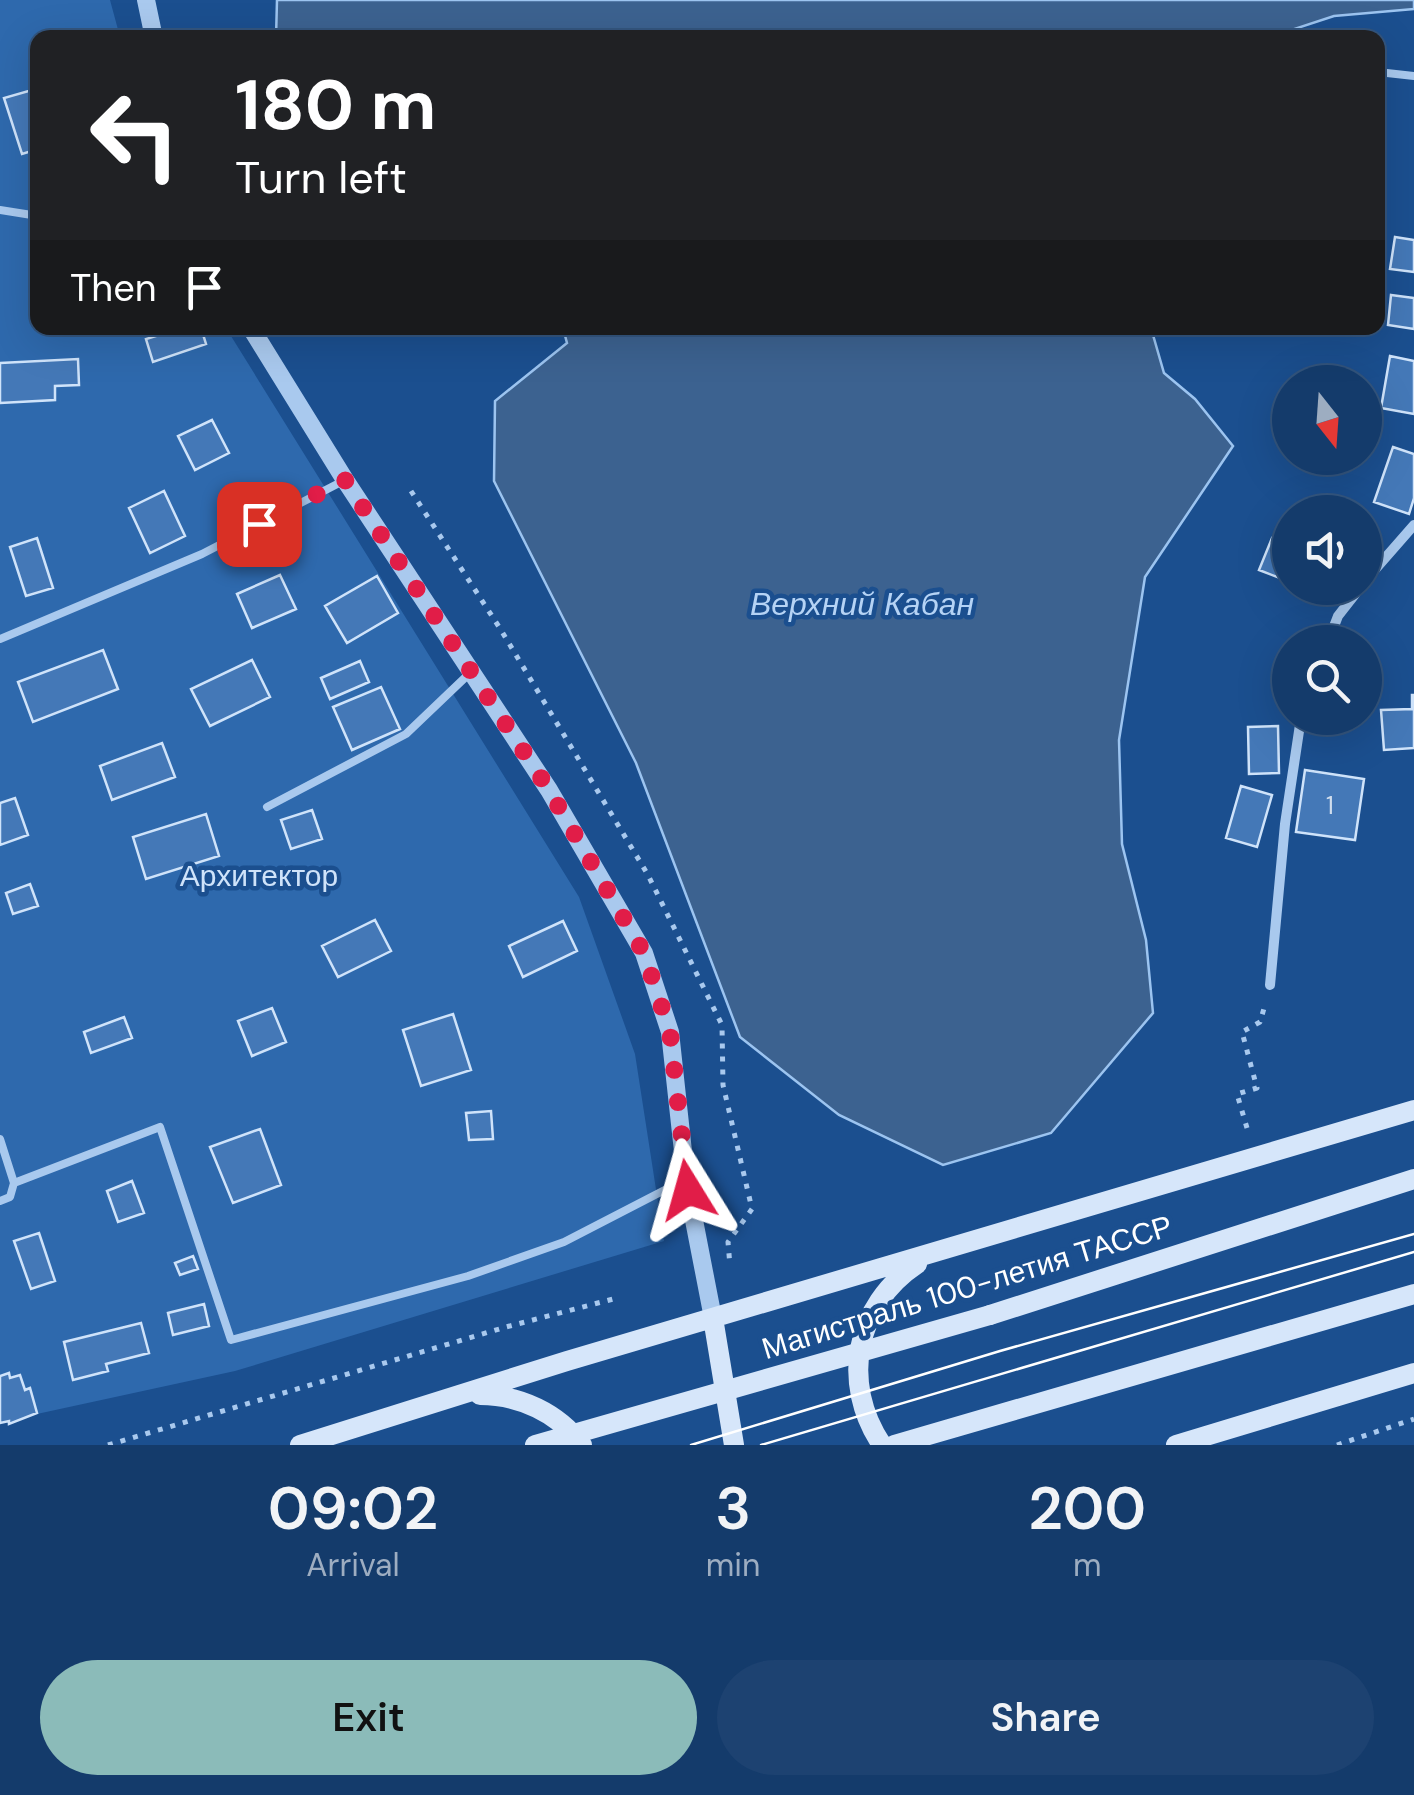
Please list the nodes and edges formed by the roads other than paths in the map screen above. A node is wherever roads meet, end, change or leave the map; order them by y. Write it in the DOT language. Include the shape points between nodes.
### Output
graph roads {
  1 [pos="146,0"];
  2 [pos="152,30"];
  3 [pos="1385,73"];
  4 [pos="1414,76"];
  5 [pos="0,210"];
  6 [pos="30,215"];
  7 [pos="255,335"];
  8 [pos="345,480"];
  9 [pos="1414,525"];
  10 [pos="1382,562"];
  11 [pos="0,638"];
  12 [pos="472,671"];
  13 [pos="1298,735"];
  14 [pos="267,807"];
  15 [pos="1270,985"];
  16 [pos="1414,1110"];
  17 [pos="0,1139"];
  18 [pos="686,1179"];
  19 [pos="1414,1180"];
  20 [pos="14,1182"];
  21 [pos="0,1200"];
  22 [pos="946,1250"];
  23 [pos="1414,1294"];
  24 [pos="713,1318"];
  25 [pos="1414,1373"];
  26 [pos="725,1391"];
  27 [pos="446,1400"];
  28 [pos="300,1445"];
  29 [pos="535,1445"];
  30 [pos="582,1445"];
  31 [pos="734,1445"];
  32 [pos="882,1445"];
  33 [pos="894,1445"];
  34 [pos="1176,1445"];
  1 -- 2 [label="street"];
  3 -- 4 [label="lane"];
  5 -- 6 [label="lane"];
  7 -- 8 [label="street"];
  8 -- 11 [label="lane" via="202,554"];
  8 -- 12 [label="street"];
  9 -- 10 [label="street"];
  12 -- 14 [label="lane" via="406,734"];
  12 -- 18 [label="street" via="644,953 670,1032"];
  13 -- 15 [label="street"];
  16 -- 22 [label="main road"];
  17 -- 20 [label="lane"];
  18 -- 20 [label="lane" via="564,1242 468,1276 231,1340 160,1127"];
  18 -- 24 [label="street"];
  19 -- 26 [label="main road, Магистраль 100-летия ТАССР, bridge"];
  20 -- 21 [label="lane" via="10,1196"];
  22 -- 24 [label="main road"];
  22 -- 32 [label="main road" via="913,1266 885,1291 862,1334 857,1382"];
  23 -- 33 [label="main road"];
  24 -- 26 [label="main road"];
  24 -- 27 [label="main road"];
  25 -- 34 [label="main road"];
  26 -- 29 [label="main road, Магистраль 100-летия ТАССР, bridge"];
  26 -- 31 [label="main road"];
  27 -- 28 [label="main road"];
  27 -- 30 [label="main road" via="518,1400 561,1422"];
}
